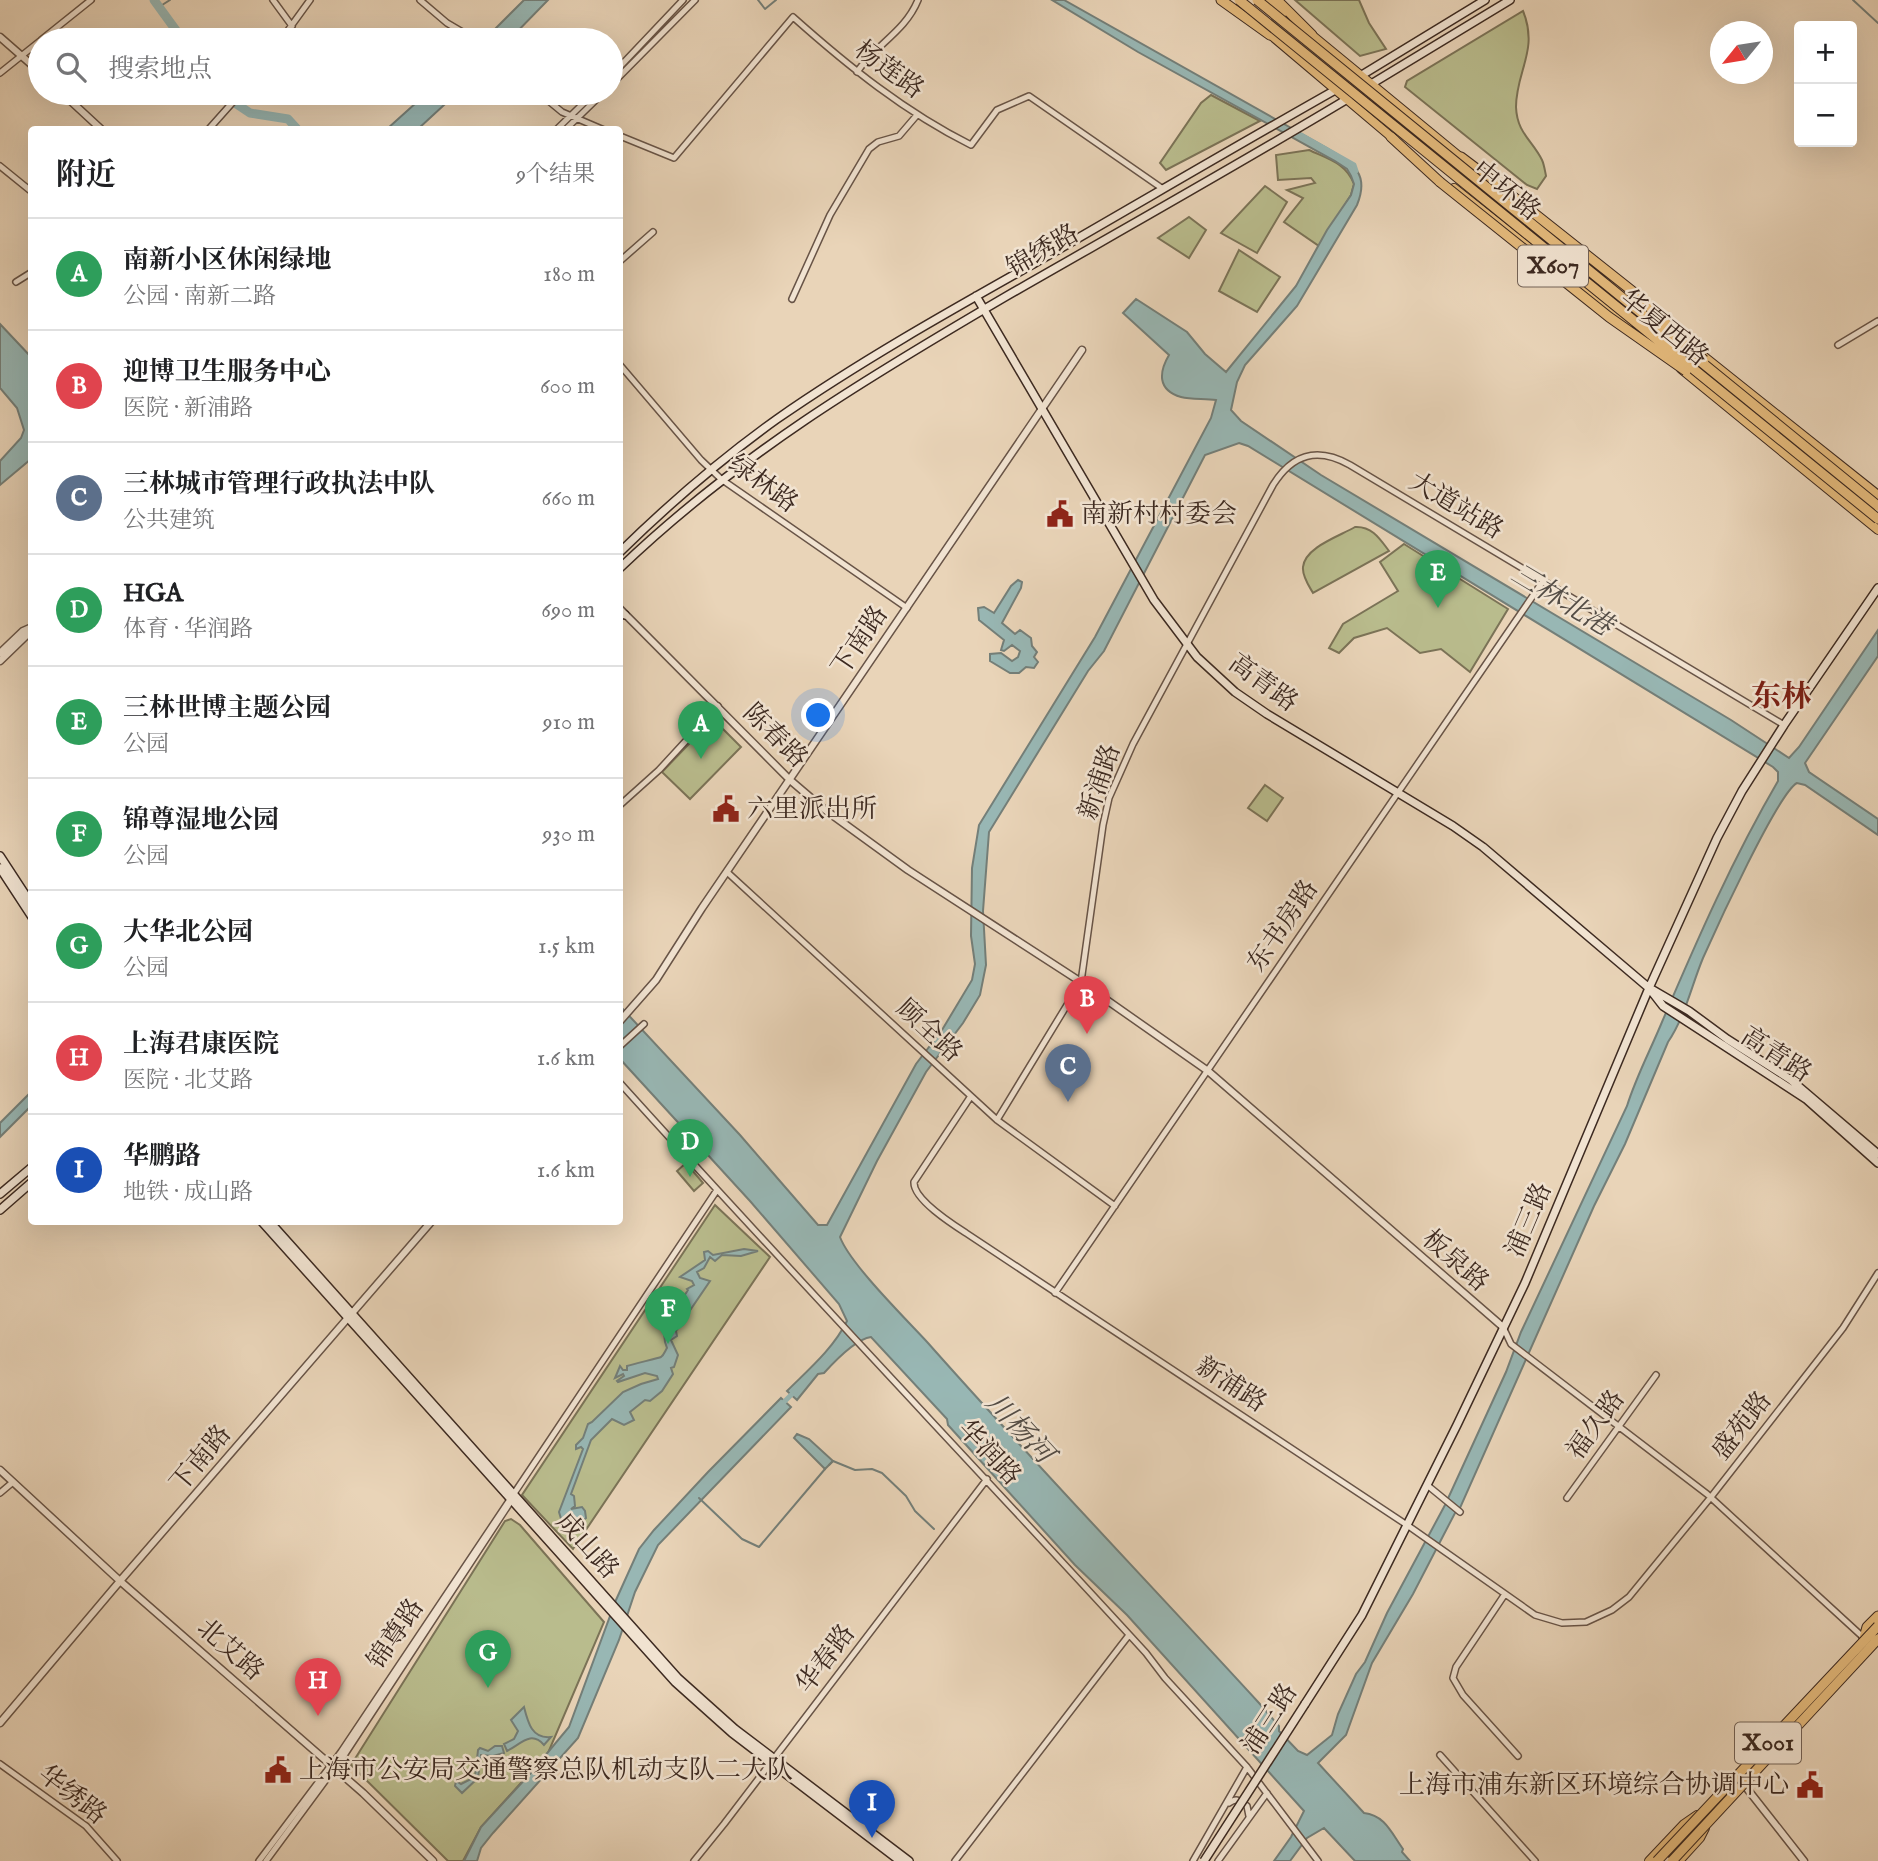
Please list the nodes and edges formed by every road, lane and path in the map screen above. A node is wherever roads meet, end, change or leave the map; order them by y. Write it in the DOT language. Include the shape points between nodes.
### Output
graph roads {
  1 [pos="91,0"];
  2 [pos="273,0"];
  3 [pos="310,0"];
  4 [pos="420,0"];
  5 [pos="683,0"];
  6 [pos="695,0"];
  7 [pos="918,0"];
  8 [pos="1239,0"];
  9 [pos="1256,0"];
  10 [pos="1270,0"];
  11 [pos="1485,0"];
  12 [pos="1510,0"];
  13 [pos="1225,1"];
  14 [pos="1281,2"];
  15 [pos="292,26"];
  16 [pos="55,28"];
  17 [pos="456,28"];
  18 [pos="1270,35"];
  19 [pos="1312,35"];
  20 [pos="0,37"];
  21 [pos="28,49"];
  22 [pos="21,55"];
  23 [pos="28,61"];
  24 [pos="623,63"];
  25 [pos="857,72"];
  26 [pos="623,73"];
  27 [pos="0,74"];
  28 [pos="1362,75"];
  29 [pos="1372,84"];
  30 [pos="1336,89"];
  31 [pos="1347,99"];
  32 [pos="75,105"];
  33 [pos="230,105"];
  34 [pos="554,105"];
  35 [pos="585,105"];
  36 [pos="590,105"];
  37 [pos="917,115"];
  38 [pos="575,118"];
  39 [pos="98,126"];
  40 [pos="211,126"];
  41 [pos="562,126"];
  42 [pos="568,126"];
  43 [pos="594,126"];
  44 [pos="1391,136"];
  45 [pos="623,137"];
  46 [pos="1461,157"];
  47 [pos="0,166"];
  48 [pos="28,189"];
  49 [pos="1163,189"];
  50 [pos="653,232"];
  51 [pos="623,258"];
  52 [pos="28,274"];
  53 [pos="16,282"];
  54 [pos="976,296"];
  55 [pos="792,299"];
  56 [pos="984,310"];
  57 [pos="1878,321"];
  58 [pos="1838,345"];
  59 [pos="1082,350"];
  60 [pos="623,368"];
  61 [pos="1727,391"];
  62 [pos="1042,410"];
  63 [pos="711,470"];
  64 [pos="1284,470"];
  65 [pos="721,479"];
  66 [pos="1878,495"];
  67 [pos="1878,506"];
  68 [pos="1878,519"];
  69 [pos="1878,530"];
  70 [pos="623,549"];
  71 [pos="623,565"];
  72 [pos="1544,581"];
  73 [pos="1878,588"];
  74 [pos="906,608"];
  75 [pos="623,614"];
  76 [pos="28,630"];
  77 [pos="28,633"];
  78 [pos="1186,645"];
  79 [pos="0,653"];
  80 [pos="0,661"];
  81 [pos="718,706"];
  82 [pos="1784,725"];
  83 [pos="790,780"];
  84 [pos="1398,793"];
  85 [pos="623,802"];
  86 [pos="0,856"];
  87 [pos="0,868"];
  88 [pos="727,872"];
  89 [pos="28,899"];
  90 [pos="28,911"];
  91 [pos="986,921"];
  92 [pos="1081,982"];
  93 [pos="1649,988"];
  94 [pos="623,1018"];
  95 [pos="644,1024"];
  96 [pos="623,1043"];
  97 [pos="1208,1071"];
  98 [pos="623,1086"];
  99 [pos="971,1096"];
  100 [pos="997,1120"];
  101 [pos="1878,1154"];
  102 [pos="1878,1163"];
  103 [pos="28,1170"];
  104 [pos="28,1186"];
  105 [pos="717,1190"];
  106 [pos="0,1194"];
  107 [pos="1115,1206"];
  108 [pos="0,1210"];
  109 [pos="265,1225"];
  110 [pos="273,1225"];
  111 [pos="428,1225"];
  112 [pos="1878,1273"];
  113 [pos="1055,1293"];
  114 [pos="350,1316"];
  115 [pos="1503,1327"];
  116 [pos="1656,1375"];
  117 [pos="1619,1427"];
  118 [pos="0,1470"];
  119 [pos="987,1479"];
  120 [pos="13,1482"];
  121 [pos="1427,1486"];
  122 [pos="0,1493"];
  123 [pos="1711,1497"];
  124 [pos="1567,1498"];
  125 [pos="512,1499"];
  126 [pos="1461,1513"];
  127 [pos="1407,1525"];
  128 [pos="120,1581"];
  129 [pos="1505,1594"];
  130 [pos="1629,1597"];
  131 [pos="1878,1615"];
  132 [pos="1878,1625"];
  133 [pos="1878,1632"];
  134 [pos="1129,1635"];
  135 [pos="1874,1644"];
  136 [pos="0,1723"];
  137 [pos="1440,1755"];
  138 [pos="1518,1756"];
  139 [pos="772,1761"];
  140 [pos="0,1764"];
  141 [pos="333,1767"];
  142 [pos="1247,1767"];
  143 [pos="1745,1786"];
  144 [pos="1267,1793"];
  145 [pos="1227,1805"];
  146 [pos="1249,1819"];
  147 [pos="117,1861"];
  148 [pos="259,1861"];
  149 [pos="266,1861"];
  150 [pos="433,1861"];
  151 [pos="694,1861"];
  152 [pos="900,1861"];
  153 [pos="909,1861"];
  154 [pos="955,1861"];
  155 [pos="1193,1861"];
  156 [pos="1204,1861"];
  157 [pos="1218,1861"];
  158 [pos="1318,1861"];
  159 [pos="1535,1861"];
  160 [pos="1649,1861"];
  161 [pos="1657,1861"];
  162 [pos="1672,1861"];
  163 [pos="1679,1861"];
  164 [pos="1804,1861"];
  1 -- 16 [label="street"];
  2 -- 15 [label="street"];
  3 -- 15 [label="street"];
  4 -- 17 [label="street"];
  5 -- 24 [label="street"];
  6 -- 26 [label="street"];
  7 -- 25 [label="street" via="907,21"];
  8 -- 61 [label="highway, 中环路, bridge"];
  9 -- 61 [label="highway, 中环路, bridge"];
  10 -- 19 [label="main road, 华夏西路 / X607"];
  11 -- 28 [label="main road, 锦绣路"];
  12 -- 29 [label="main road, 锦绣路"];
  13 -- 18 [label="highway"];
  14 -- 19 [label="highway"];
  18 -- 30 [label="main road, 华夏西路 / X607"];
  19 -- 28 [label="main road, 华夏西路 / X607"];
  20 -- 22 [label="street"];
  21 -- 22 [label="street"];
  22 -- 23 [label="street"];
  22 -- 27 [label="street"];
  25 -- 37 [label="street, 杨莲路"];
  25 -- 45 [label="street, 杨莲路" via="793,17 674,158"];
  28 -- 29 [label="main road, 华夏西路 / X607"];
  28 -- 30 [label="main road, 锦绣路"];
  29 -- 31 [label="main road, 锦绣路"];
  29 -- 46 [label="main road, 华夏西路 / X607"];
  30 -- 31 [label="main road, 华夏西路 / X607"];
  30 -- 49 [label="main road, 锦绣路"];
  31 -- 44 [label="main road, 华夏西路 / X607"];
  31 -- 56 [label="main road, 锦绣路"];
  32 -- 39 [label="street"];
  33 -- 40 [label="street"];
  34 -- 38 [label="street"];
  35 -- 38 [label="street"];
  36 -- 38 [label="street"];
  37 -- 49 [label="street, 杨莲路" via="971,145 997,110 1029,96"];
  37 -- 55 [label="street" via="900,135 869,149 830,215"];
  38 -- 41 [label="street"];
  38 -- 42 [label="street"];
  38 -- 43 [label="street"];
  44 -- 61 [label="highway, bridge" via="1440,182 1609,317 1663,355"];
  44 -- 69 [label="main road, 华夏西路 / X607"];
  46 -- 61 [label="highway, bridge" via="1636,294 1684,339"];
  46 -- 66 [label="main road, 华夏西路 / X607" via="1594,270"];
  47 -- 48 [label="street"];
  49 -- 54 [label="main road, 锦绣路"];
  50 -- 51 [label="street"];
  52 -- 53 [label="street"];
  54 -- 56 [label="main road, 高青路"];
  54 -- 63 [label="main road, 锦绣路" via="839,378"];
  56 -- 62 [label="main road, 高青路"];
  56 -- 65 [label="main road, 锦绣路" via="845,392"];
  57 -- 58 [label="street"];
  59 -- 62 [label="street, 下南路"];
  60 -- 63 [label="street, 绿林路"];
  61 -- 67 [label="highway, 中环路, bridge"];
  61 -- 68 [label="highway, 中环路, bridge"];
  62 -- 74 [label="street, 下南路"];
  62 -- 78 [label="main road, 高青路" via="1144,584"];
  63 -- 65 [label="street, 绿林路"];
  63 -- 70 [label="main road, 锦绣路"];
  64 -- 72 [label="street, 大道站路" via="1300,458 1322,455 1342,461"];
  64 -- 78 [label="street, 新浦路"];
  65 -- 71 [label="main road, 锦绣路"];
  65 -- 74 [label="street, 绿林路"];
  72 -- 82 [label="street, 大道站路"];
  72 -- 84 [label="street, 东书房路"];
  73 -- 82 [label="main road, 浦三路"];
  74 -- 83 [label="street, 下南路"];
  75 -- 81 [label="street, 陈春路"];
  76 -- 79 [label="street"];
  77 -- 80 [label="street"];
  78 -- 84 [label="main road, 高青路" via="1250,703"];
  78 -- 92 [label="street, 新浦路" via="1109,798"];
  81 -- 83 [label="street, 陈春路"];
  81 -- 85 [label="street"];
  82 -- 93 [label="main road, 浦三路" via="1717,838"];
  83 -- 88 [label="street, 下南路"];
  83 -- 91 [label="street, 陈春路" via="858,835"];
  84 -- 93 [label="main road, 高青路" via="1483,847"];
  84 -- 97 [label="street, 东书房路"];
  86 -- 89 [label="main road"];
  87 -- 90 [label="main road"];
  88 -- 94 [label="street, 下南路" via="661,972"];
  88 -- 99 [label="street, 顾全路"];
  91 -- 92 [label="street, 板泉路"];
  92 -- 97 [label="street, 板泉路"];
  92 -- 100 [label="street, 新浦路"];
  93 -- 101 [label="main road, 高青路" via="1791,1080"];
  93 -- 102 [label="main road, 高青路" via="1663,1006 1806,1099"];
  93 -- 115 [label="main road, 浦三路"];
  95 -- 96 [label="street"];
  97 -- 107 [label="street, 东书房路"];
  97 -- 115 [label="street, 板泉路"];
  98 -- 105 [label="street, 华润路"];
  99 -- 100 [label="street, 顾全路"];
  99 -- 113 [label="street, 新浦路" via="914,1182 915,1191 958,1228"];
  100 -- 107 [label="street, 顾全路"];
  103 -- 106 [label="main road"];
  104 -- 108 [label="main road"];
  105 -- 119 [label="street, 华润路"];
  105 -- 125 [label="street, 锦尊路"];
  107 -- 113 [label="street, 东书房路"];
  109 -- 114 [label="main road, 成山路"];
  110 -- 114 [label="main road, 成山路"];
  111 -- 114 [label="street, 下南路"];
  112 -- 123 [label="street, 盛苑路" via="1843,1328"];
  113 -- 127 [label="street, 新浦路"];
  114 -- 125 [label="main road, 成山路"];
  114 -- 128 [label="street, 下南路"];
  115 -- 117 [label="street, 板泉路" via="1515,1348"];
  115 -- 121 [label="main road, 浦三路"];
  116 -- 117 [label="street, 福久路"];
  117 -- 123 [label="street, 板泉路"];
  117 -- 124 [label="street, 福久路"];
  118 -- 120 [label="street, 北艾路"];
  119 -- 134 [label="street, 华润路"];
  119 -- 139 [label="street, 华春路"];
  120 -- 122 [label="street"];
  120 -- 128 [label="street, 北艾路"];
  121 -- 126 [label="street"];
  121 -- 127 [label="main road, 浦三路"];
  123 -- 130 [label="street, 盛苑路"];
  123 -- 135 [label="street, 板泉路"];
  125 -- 139 [label="main road, 成山路" via="627,1626"];
  125 -- 141 [label="street, 锦尊路"];
  127 -- 129 [label="street, 新浦路"];
  127 -- 156 [label="main road, 浦三路, bridge" via="1362,1615"];
  128 -- 136 [label="street, 下南路"];
  128 -- 141 [label="street, 北艾路"];
  129 -- 130 [label="street, 新浦路" via="1535,1615 1562,1623 1586,1622"];
  129 -- 138 [label="street" via="1453,1678 1462,1695"];
  131 -- 135 [label="highway" via="1867,1627"];
  132 -- 135 [label="main road, X001"];
  132 -- 161 [label="highway, X001, bridge"];
  133 -- 135 [label="main road, X001"];
  134 -- 142 [label="street, 华润路"];
  134 -- 154 [label="street"];
  135 -- 143 [label="main road, X001"];
  135 -- 160 [label="main road, X001"];
  135 -- 162 [label="highway, X001, bridge"];
  137 -- 159 [label="street"];
  139 -- 151 [label="street, 华春路"];
  139 -- 152 [label="main road, 成山路"];
  139 -- 153 [label="main road, 成山路"];
  140 -- 147 [label="street, 华绣路" via="86,1826"];
  141 -- 148 [label="street, 锦尊路"];
  141 -- 149 [label="street, 锦尊路"];
  141 -- 150 [label="street, 北艾路"];
  142 -- 144 [label="street, 华润路"];
  142 -- 145 [label="street"];
  143 -- 163 [label="main road, X001"];
  143 -- 164 [label="street"];
  144 -- 146 [label="street"];
  144 -- 158 [label="street, 华润路"];
  145 -- 146 [label="street" via="1239,1800 1248,1806"];
  145 -- 155 [label="street"];
  146 -- 157 [label="street"];
}
